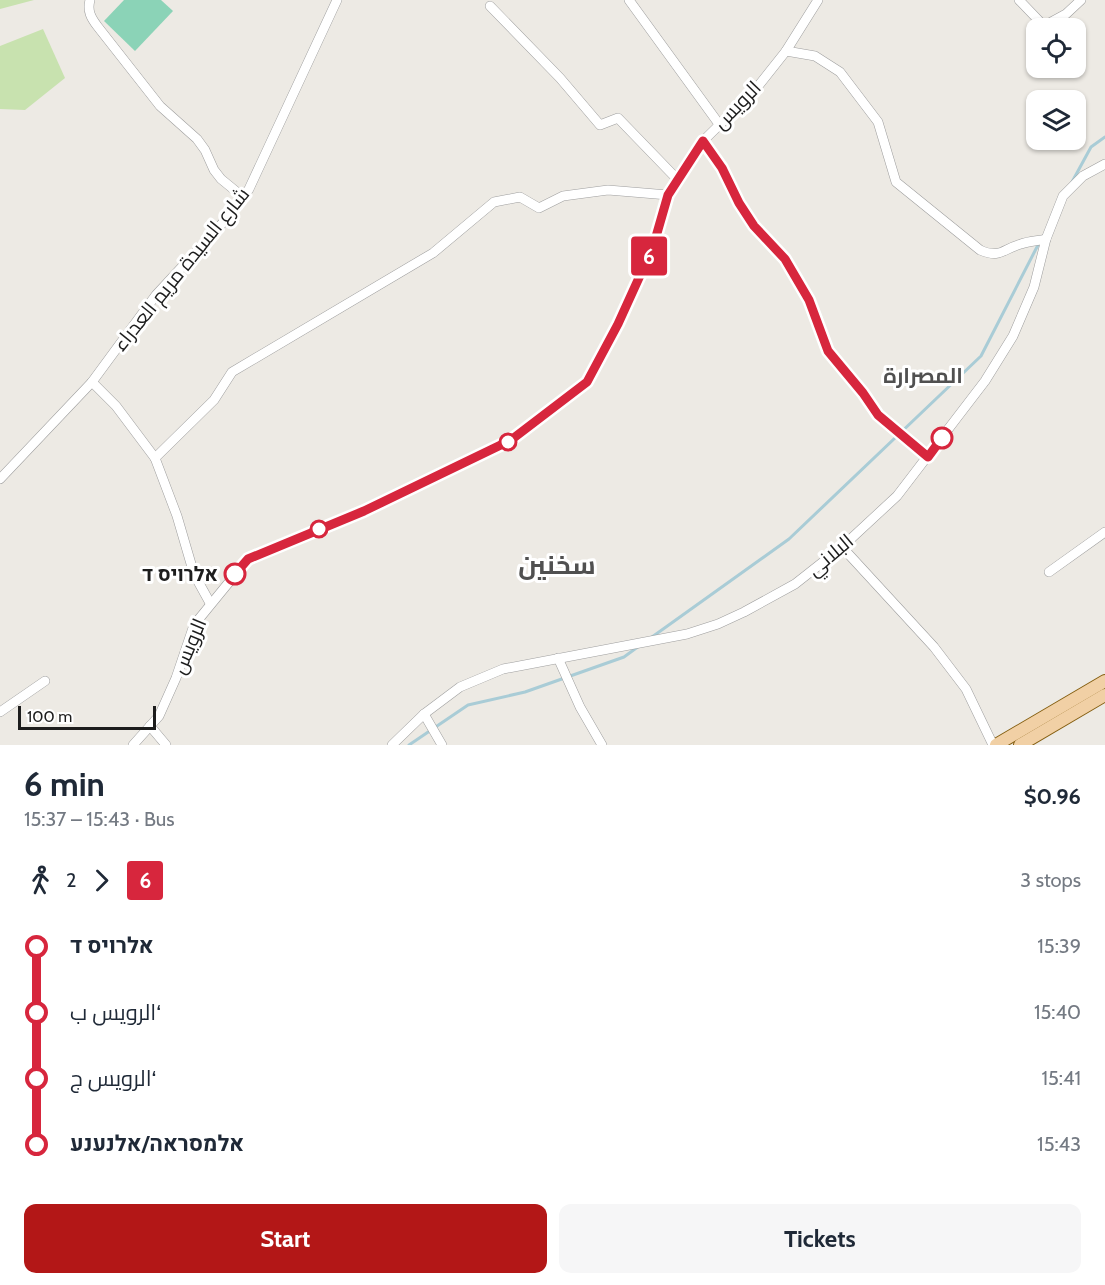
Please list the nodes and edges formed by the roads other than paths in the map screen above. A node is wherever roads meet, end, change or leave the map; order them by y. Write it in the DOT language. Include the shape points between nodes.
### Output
graph roads {
  1 [pos="90,0"];
  2 [pos="337,0"];
  3 [pos="629,0"];
  4 [pos="818,0"];
  5 [pos="1019,0"];
  6 [pos="1081,0"];
  7 [pos="490,6"];
  8 [pos="786,51"];
  9 [pos="719,124"];
  10 [pos="703,141"];
  11 [pos="1105,164"];
  12 [pos="677,179"];
  13 [pos="668,195"];
  14 [pos="243,196"];
  15 [pos="1046,239"];
  16 [pos="92,382"];
  17 [pos="928,457"];
  18 [pos="155,458"];
  19 [pos="0,478"];
  20 [pos="1105,532"];
  21 [pos="842,547"];
  22 [pos="1049,572"];
  23 [pos="210,603"];
  24 [pos="558,658"];
  25 [pos="45,681"];
  26 [pos="1105,681"];
  27 [pos="1105,695"];
  28 [pos="0,712"];
  29 [pos="424,714"];
  30 [pos="150,726"];
  31 [pos="133,745"];
  32 [pos="166,745"];
  33 [pos="392,745"];
  34 [pos="442,745"];
  35 [pos="602,745"];
  36 [pos="994,745"];
  37 [pos="1020,745"];
  1 -- 14 [label="street" via="88,7 98,27 160,106 197,139 221,179"];
  2 -- 14 [label="street, شارع السيدة مريم العدراء"];
  3 -- 9 [label="street"];
  4 -- 8 [label="street, الرويس"];
  5 -- 6 [label="street" via="1044,26"];
  7 -- 12 [label="street" via="600,125 618,118"];
  8 -- 9 [label="street, الرويس" via="755,90"];
  8 -- 15 [label="street" via="814,56 840,72 878,122 896,182 980,250 992,255"];
  9 -- 10 [label="street, الرويس"];
  10 -- 12 [label="street, الرويس"];
  10 -- 17 [label="street" via="754,226 785,259 809,300 828,351 878,415"];
  11 -- 15 [label="street, البلاني" via="1083,176 1063,196"];
  12 -- 13 [label="street, الرويس"];
  13 -- 18 [label="street" via="608,190 563,196 539,208 520,196 494,202 433,253 232,372 214,400"];
  13 -- 23 [label="street, الرويس" via="653,247 587,382 511,440 364,511 248,559"];
  14 -- 16 [label="street, شارع السيدة مريم العدراء" via="156,295"];
  15 -- 17 [label="street, البلاني" via="1034,288 1013,336"];
  16 -- 18 [label="street" via="116,406"];
  16 -- 19 [label="street, شارع السيدة مريم العدراء"];
  17 -- 21 [label="street, البلاني" via="897,496"];
  18 -- 23 [label="street" via="194,574"];
  20 -- 22 [label="street"];
  21 -- 24 [label="street, البلاني" via="795,584 718,624 687,634"];
  21 -- 36 [label="street" via="934,647 966,688"];
  23 -- 30 [label="street, الرويس" via="194,625 176,678 159,716"];
  24 -- 29 [label="street, البلاني" via="503,669 460,687"];
  24 -- 35 [label="street"];
  25 -- 28 [label="street"];
  26 -- 36 [label="main road"];
  27 -- 37 [label="main road"];
  29 -- 33 [label="street, البلاني"];
  29 -- 34 [label="street"];
  30 -- 31 [label="street, الرويس"];
  30 -- 32 [label="street"];
}
